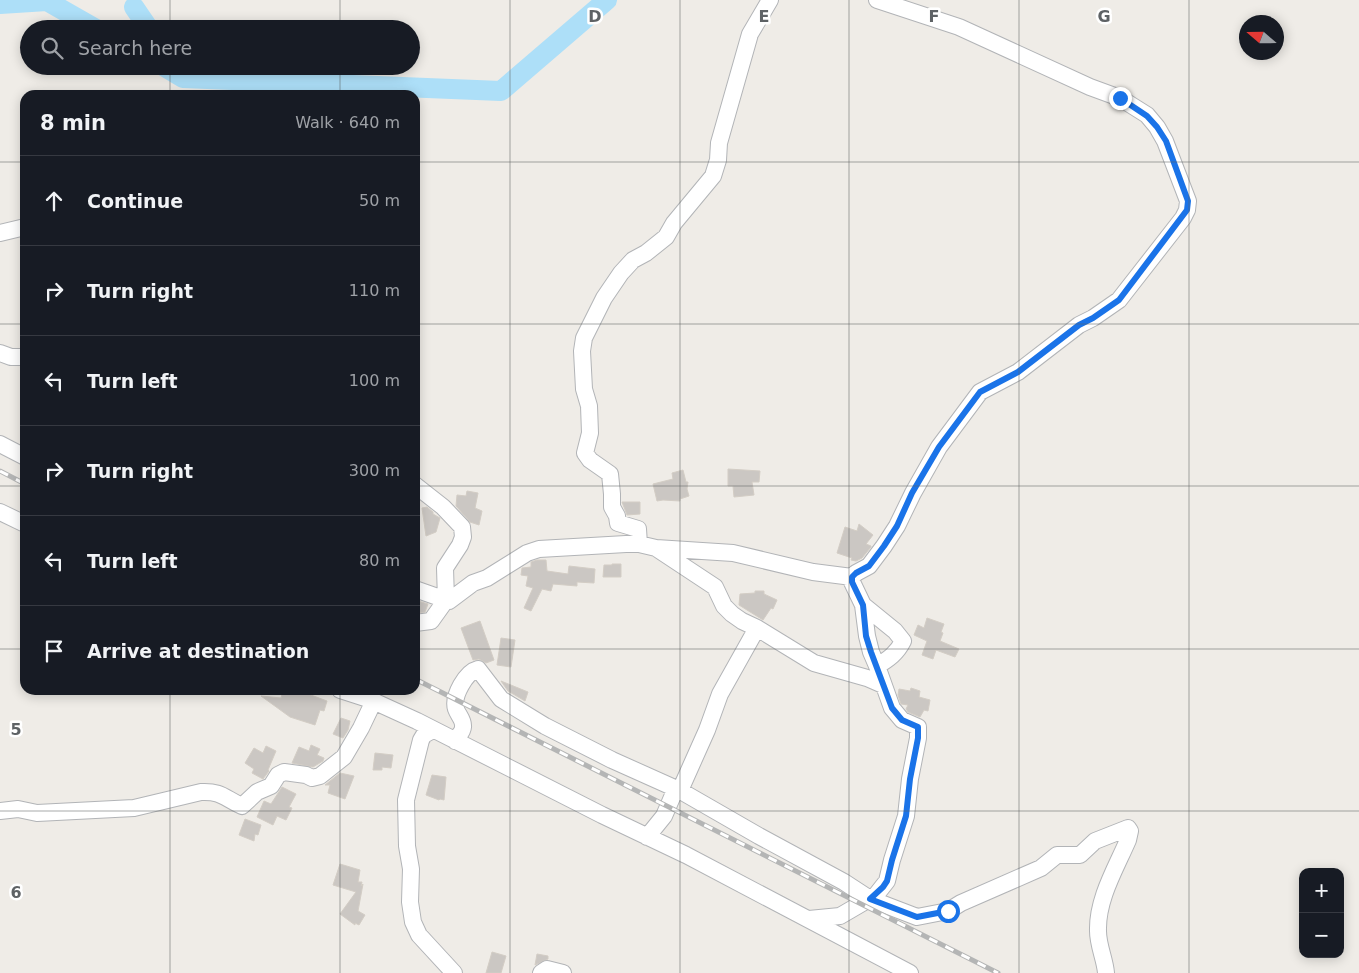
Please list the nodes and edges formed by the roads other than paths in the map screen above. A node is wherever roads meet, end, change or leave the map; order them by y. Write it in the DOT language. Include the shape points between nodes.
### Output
graph roads {
  1 [pos="770,0"];
  2 [pos="877,0"];
  3 [pos="20,228"];
  4 [pos="0,233"];
  5 [pos="0,353"];
  6 [pos="20,356"];
  7 [pos="0,444"];
  8 [pos="20,455"];
  9 [pos="420,489"];
  10 [pos="0,512"];
  11 [pos="20,522"];
  12 [pos="639,544"];
  13 [pos="656,548"];
  14 [pos="852,577"];
  15 [pos="420,591"];
  16 [pos="446,600"];
  17 [pos="863,605"];
  18 [pos="420,622"];
  19 [pos="757,628"];
  20 [pos="877,666"];
  21 [pos="883,685"];
  22 [pos="372,695"];
  23 [pos="433,730"];
  24 [pos="455,741"];
  25 [pos="679,790"];
  26 [pos="0,811"];
  27 [pos="647,837"];
  28 [pos="870,899"];
  29 [pos="809,919"];
  30 [pos="454,973"];
  31 [pos="541,973"];
  32 [pos="563,973"];
  33 [pos="910,973"];
  34 [pos="1106,973"];
  1 -- 12 [label="street" via="750,34 719,143 713,176 666,237 633,260 621,273 584,338 584,389 589,406 590,434 585,453 610,474 612,507 618,523 638,529"];
  2 -- 14 [label="street" via="959,27 1120,98 1147,116 1166,141 1188,201 1182,218 1119,300 1079,325 1018,372 980,392 939,447 884,546 869,566"];
  3 -- 4 [label="street"];
  5 -- 6 [label="street"];
  7 -- 8 [label="street"];
  9 -- 16 [label="street" via="462,527 460,545 445,568"];
  10 -- 11 [label="street"];
  12 -- 13 [label="street"];
  12 -- 16 [label="street" via="539,549"];
  13 -- 14 [label="street" via="733,553 813,572"];
  13 -- 19 [label="street" via="715,587 724,606 732,614"];
  14 -- 17 [label="street"];
  15 -- 16 [label="street"];
  16 -- 18 [label="street" via="431,621"];
  17 -- 20 [label="street" via="866,636"];
  17 -- 20 [label="street" via="903,641 899,650"];
  19 -- 21 [label="street" via="814,663"];
  19 -- 25 [label="street" via="720,694"];
  20 -- 21 [label="street"];
  21 -- 28 [label="street" via="892,708 902,720 918,727 918,738 906,816 887,881"];
  22 -- 23 [label="street"];
  22 -- 26 [label="street" via="371,707 344,757 320,776 312,778 284,772 271,786 257,792 242,806 220,793 201,792 134,808 37,813 18,809"];
  23 -- 24 [label="street"];
  23 -- 30 [label="street" via="421,740 406,800 410,902 419,935"];
  24 -- 25 [label="street" via="463,728 456,708 456,696 472,672 478,669 497,695 513,708 612,760"];
  24 -- 27 [label="street"];
  25 -- 27 [label="street"];
  25 -- 28 [label="street"];
  27 -- 29 [label="street"];
  28 -- 29 [label="street" via="840,916"];
  28 -- 34 [label="street" via="917,917 948,911 1041,868 1057,855 1080,855 1095,841 1128,828 1128,840 1101,904 1098,919 1099,947"];
  29 -- 33 [label="street"];
  31 -- 32 [label="street" via="547,969"];
}
